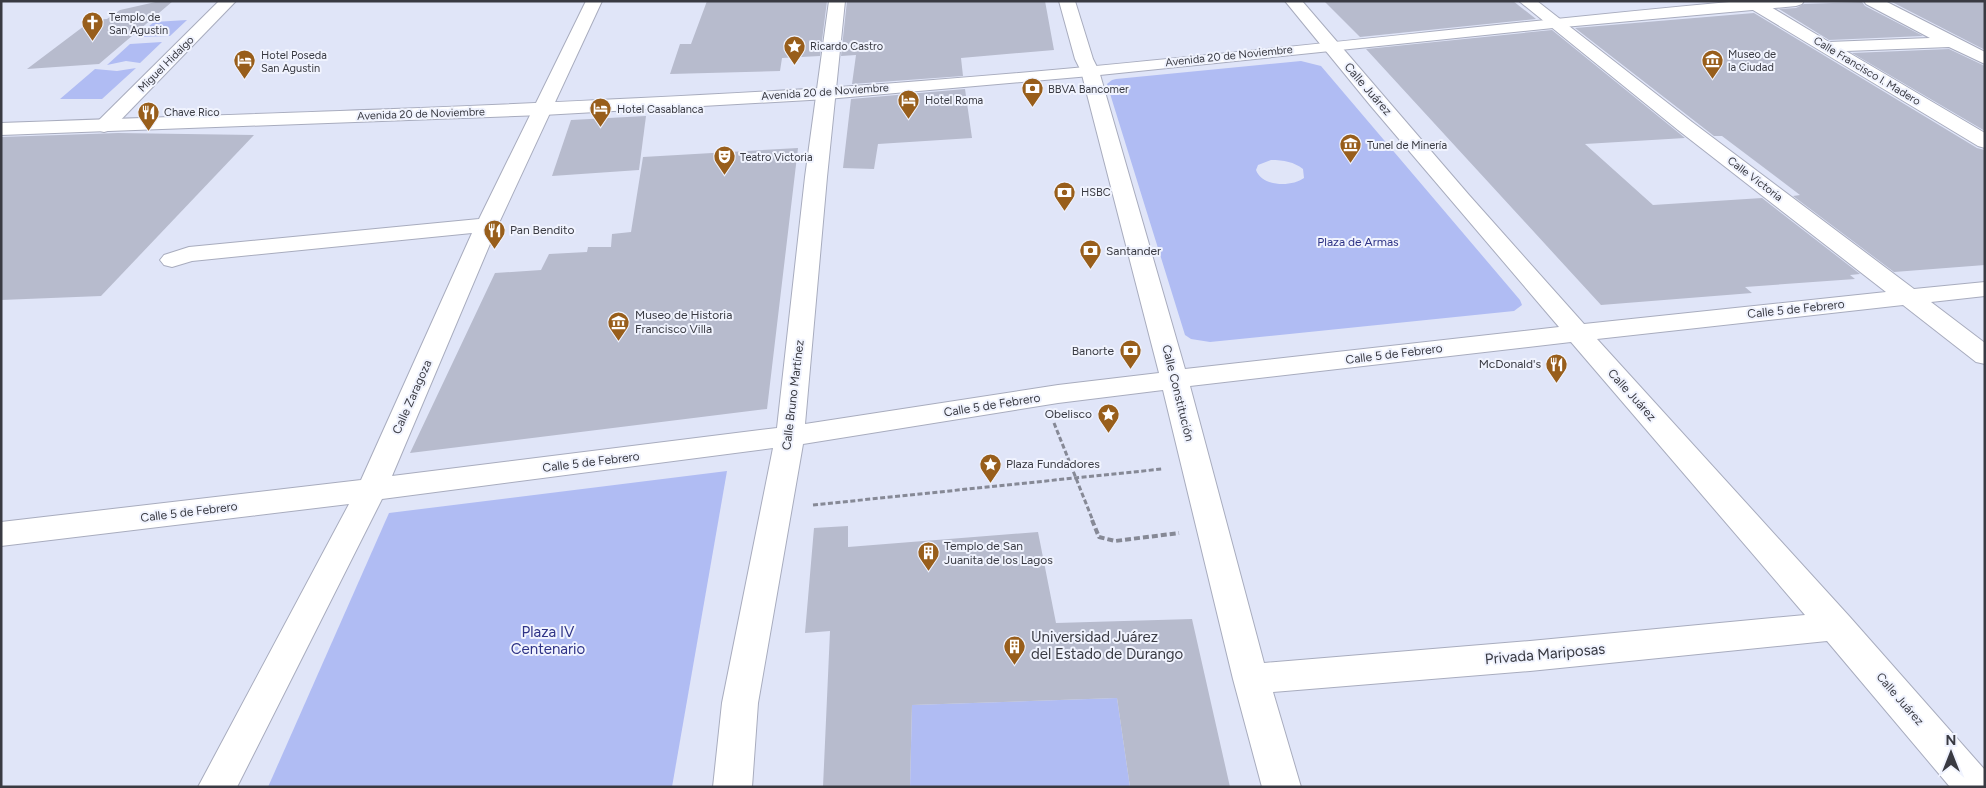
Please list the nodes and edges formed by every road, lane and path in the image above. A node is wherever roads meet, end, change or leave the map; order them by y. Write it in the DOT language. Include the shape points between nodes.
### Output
graph roads {
  1 [pos="228,1"];
  2 [pos="594,1"];
  3 [pos="837,1"];
  4 [pos="1067,1"];
  5 [pos="1293,1"];
  6 [pos="1616,1"];
  7 [pos="1796,1"];
  8 [pos="1872,1"];
  9 [pos="1751,3"];
  10 [pos="1539,11"];
  11 [pos="1325,39"];
  12 [pos="1950,42"];
  13 [pos="1826,46"];
  14 [pos="1985,59"];
  15 [pos="1087,65"];
  16 [pos="828,86"];
  17 [pos="546,102"];
  18 [pos="120,111"];
  19 [pos="1,114"];
  20 [pos="104,126"];
  21 [pos="1,129"];
  22 [pos="1985,142"];
  23 [pos="487,225"];
  24 [pos="172,260"];
  25 [pos="1985,289"];
  26 [pos="1910,297"];
  27 [pos="1576,332"];
  28 [pos="1985,356"];
  29 [pos="1175,380"];
  30 [pos="1043,397"];
  31 [pos="790,436"];
  32 [pos="1197,466"];
  33 [pos="1076,478"];
  34 [pos="371,490"];
  35 [pos="775,509"];
  36 [pos="1212,529"];
  37 [pos="1,534"];
  38 [pos="1838,626"];
  39 [pos="1251,679"];
  40 [pos="218,787"];
  41 [pos="732,787"];
  42 [pos="1282,787"];
  43 [pos="1975,787"];
  1 -- 18 [label="street, Miguel Hidalgo"];
  2 -- 17 [label="street, Calle Zaragoza"];
  3 -- 16 [label="street, Calle Bruno Martínez"];
  4 -- 15 [label="street, Calle Constitución"];
  5 -- 11 [label="street, Calle Juárez"];
  6 -- 10 [label="street, Avenida 20 de Noviembre"];
  7 -- 9 [label="street, Avenida 20 de Noviembre"];
  8 -- 12 [label="street"];
  9 -- 10 [label="street, Avenida 20 de Noviembre"];
  9 -- 13 [label="street, Calle Francisco I. Madero"];
  10 -- 11 [label="street, Avenida 20 de Noviembre"];
  10 -- 26 [label="street, Calle Victoria"];
  11 -- 15 [label="street, Avenida 20 de Noviembre"];
  11 -- 27 [label="street, Calle Juárez"];
  12 -- 13 [label="street"];
  12 -- 14 [label="street"];
  13 -- 22 [label="street, Calle Francisco I. Madero"];
  15 -- 16 [label="street, Avenida 20 de Noviembre"];
  15 -- 29 [label="street, Calle Constitución"];
  16 -- 17 [label="street, Avenida 20 de Noviembre"];
  16 -- 31 [label="street, Calle Bruno Martínez"];
  17 -- 18 [label="street, Avenida 20 de Noviembre"];
  17 -- 20 [label="street, Avenida 20 de Noviembre"];
  17 -- 23 [label="street, Calle Zaragoza"];
  18 -- 19 [label="street, Avenida 20 de Noviembre"];
  18 -- 20 [label="street, Miguel Hidalgo"];
  20 -- 21 [label="street, Avenida 20 de Noviembre"];
  23 -- 24 [label="street" via="189,254"];
  23 -- 34 [label="street, Calle Zaragoza"];
  25 -- 26 [label="street, Calle 5 de Febrero"];
  26 -- 27 [label="street, Calle 5 de Febrero"];
  26 -- 28 [label="street, Calle Victoria"];
  27 -- 29 [label="street, Calle 5 de Febrero"];
  27 -- 38 [label="street, Calle Juárez"];
  29 -- 30 [label="street, Calle 5 de Febrero"];
  29 -- 32 [label="street, Calle Constitución"];
  30 -- 31 [label="street, Calle 5 de Febrero"];
  30 -- 33 [label="path"];
  31 -- 34 [label="street, Calle 5 de Febrero"];
  31 -- 35 [label="street, Calle Bruno Martínez"];
  32 -- 33 [label="path"];
  32 -- 36 [label="street, Calle Constitución"];
  33 -- 35 [label="path"];
  33 -- 36 [label="path" via="1099,537 1115,541"];
  34 -- 37 [label="street, Calle 5 de Febrero"];
  34 -- 40 [label="street, Calle Zaragoza"];
  35 -- 41 [label="street, Calle Bruno Martínez" via="740,703"];
  36 -- 39 [label="street, Calle Constitución"];
  38 -- 39 [label="street, Privada Mariposas"];
  38 -- 43 [label="street, Calle Juárez"];
  39 -- 42 [label="street, Calle Constitución"];
}
